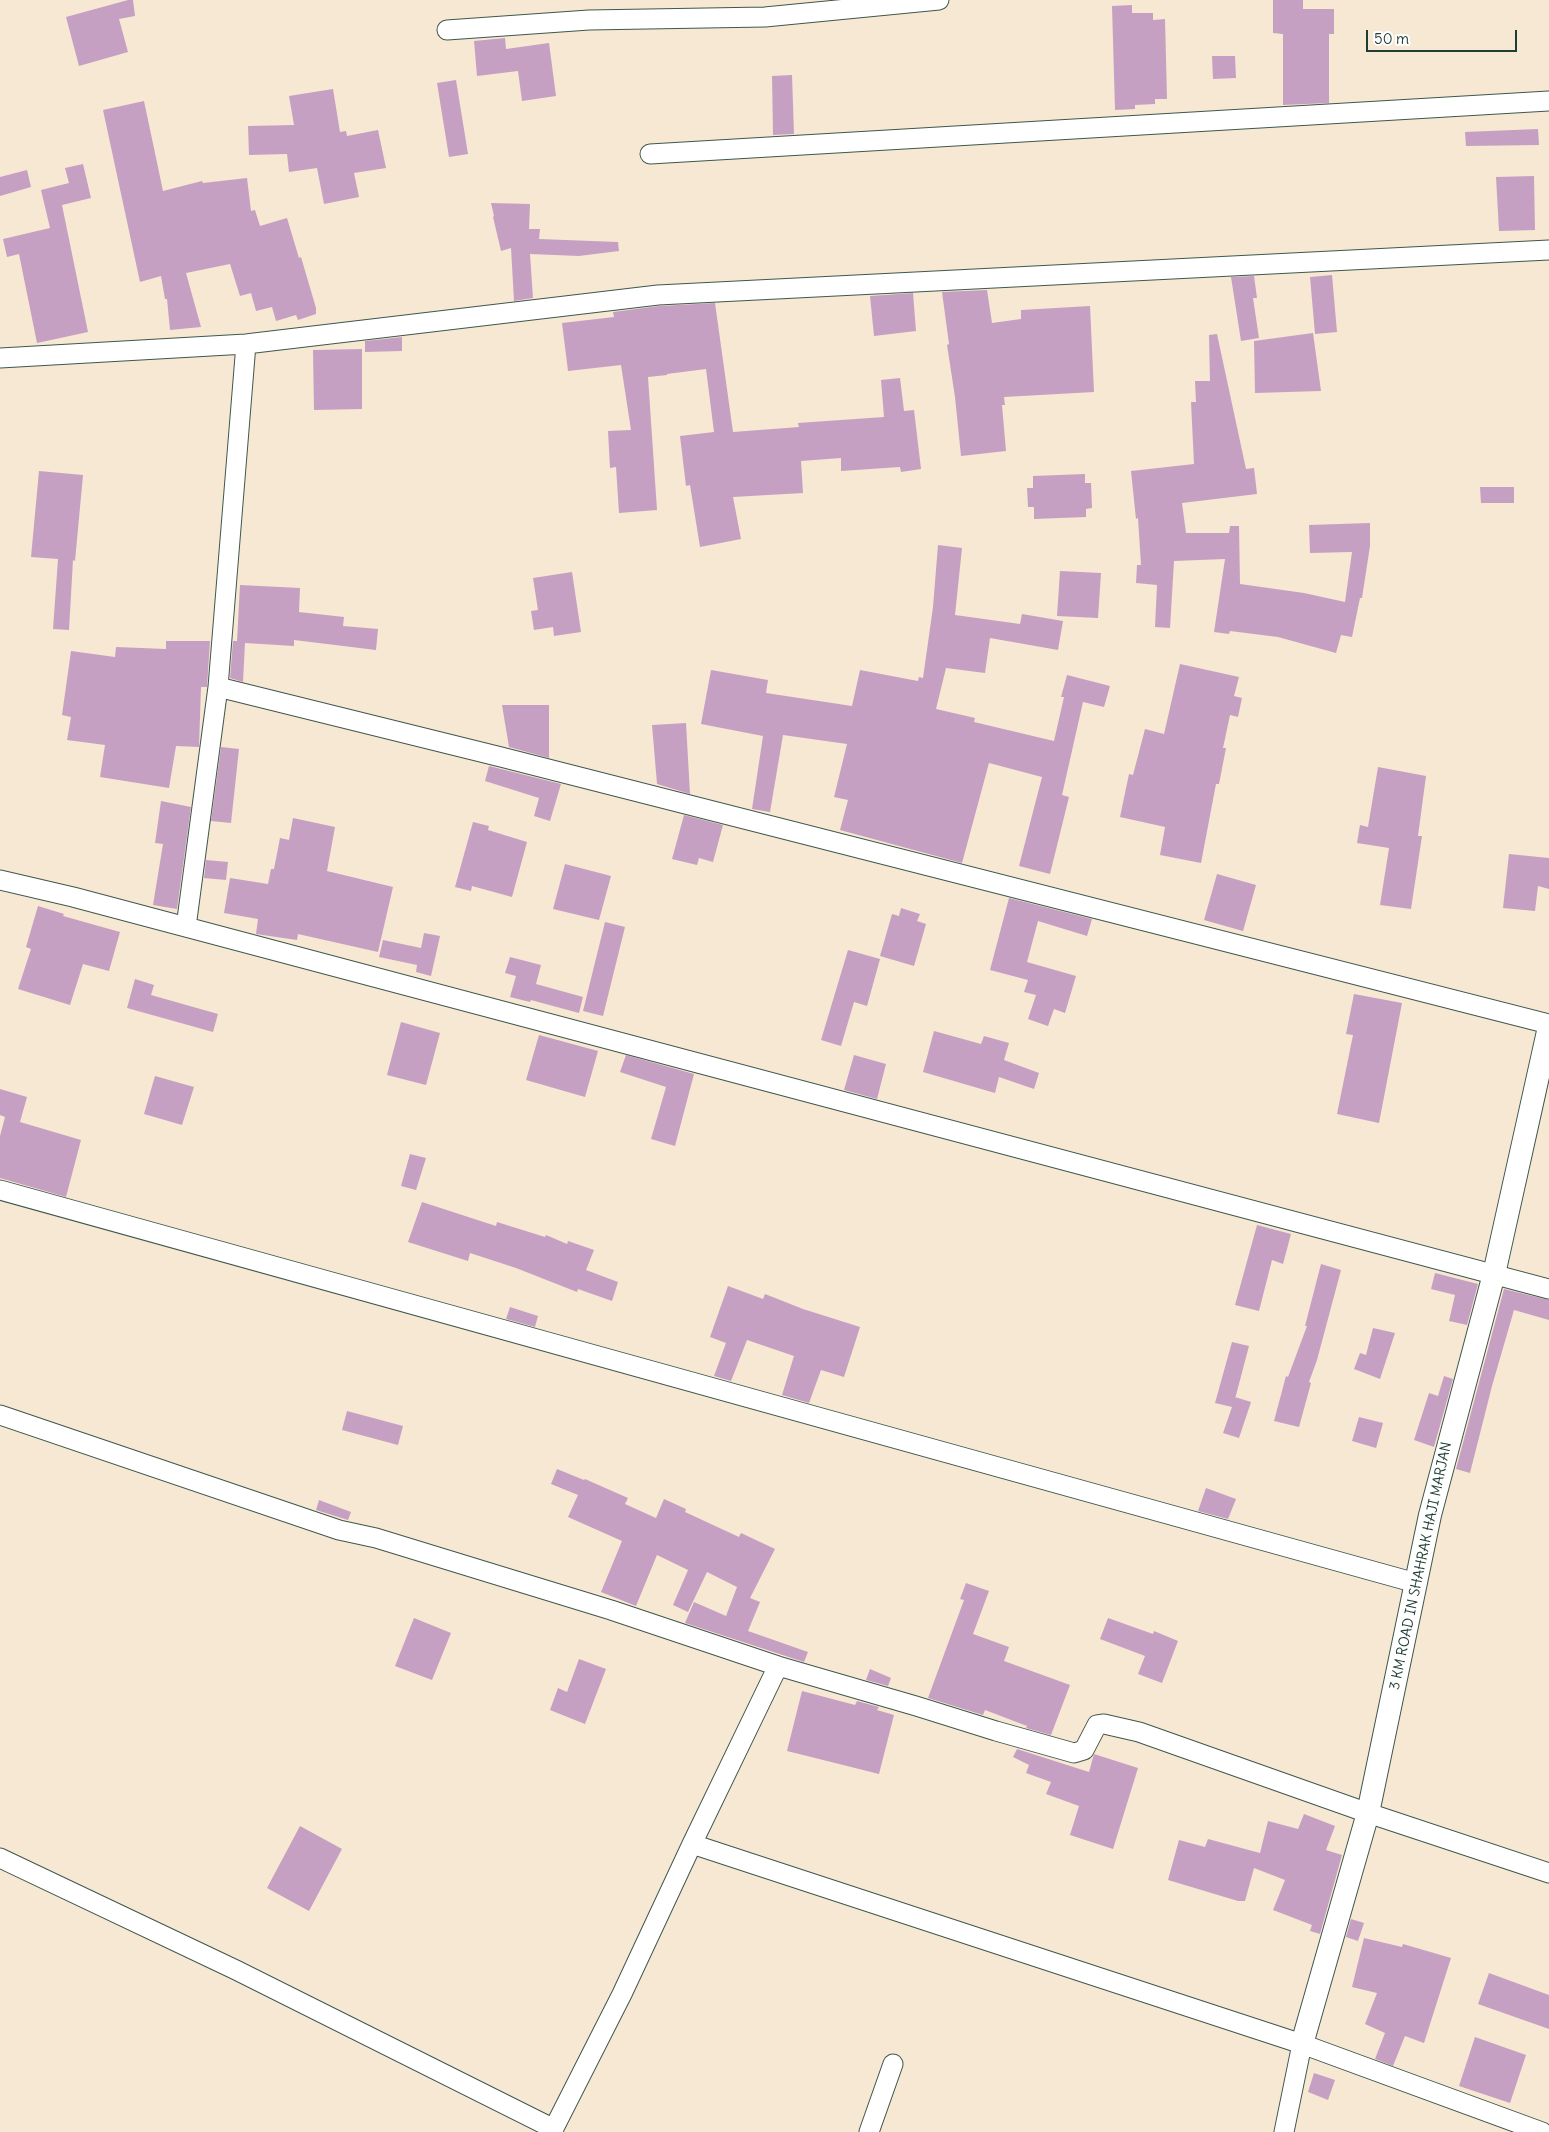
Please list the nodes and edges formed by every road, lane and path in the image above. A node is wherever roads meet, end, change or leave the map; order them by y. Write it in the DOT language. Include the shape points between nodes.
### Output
graph roads {
  1 [pos="939,0"];
  2 [pos="447,30"];
  3 [pos="1549,101"];
  4 [pos="650,154"];
  5 [pos="1549,250"];
  6 [pos="246,344"];
  7 [pos="0,358"];
  8 [pos="218,687"];
  9 [pos="0,880"];
  10 [pos="186,927"];
  11 [pos="1549,1026"];
  12 [pos="0,1190"];
  13 [pos="1494,1274"];
  14 [pos="1549,1289"];
  15 [pos="0,1416"];
  16 [pos="1416,1583"];
  17 [pos="778,1666"];
  18 [pos="1368,1813"];
  19 [pos="692,1844"];
  20 [pos="0,1858"];
  21 [pos="1549,1873"];
  22 [pos="1302,2044"];
  23 [pos="893,2064"];
  24 [pos="553,2130"];
  25 [pos="869,2132"];
  26 [pos="1284,2132"];
  27 [pos="1542,2132"];
  1 -- 2 [label="street" via="764,17 590,20"];
  3 -- 4 [label="street"];
  5 -- 6 [label="street" via="658,294"];
  6 -- 7 [label="street"];
  6 -- 8 [label="street"];
  8 -- 10 [label="street"];
  8 -- 11 [label="street"];
  9 -- 10 [label="street"];
  10 -- 13 [label="street"];
  11 -- 13 [label="street, 3 KM ROAD IN SHAHRAK HAJI MARJAN"];
  12 -- 16 [label="street"];
  13 -- 14 [label="street"];
  13 -- 16 [label="street, 3 KM ROAD IN SHAHRAK HAJI MARJAN" via="1434,1496"];
  15 -- 17 [label="street" via="339,1530 376,1538 611,1610"];
  16 -- 18 [label="street, 3 KM ROAD IN SHAHRAK HAJI MARJAN"];
  17 -- 18 [label="street" via="1074,1753 1084,1750 1097,1725 1139,1732"];
  17 -- 19 [label="street"];
  18 -- 21 [label="street"];
  18 -- 22 [label="street, 3 KM ROAD IN SHAHRAK HAJI MARJAN"];
  19 -- 22 [label="street"];
  19 -- 24 [label="street" via="622,1994"];
  20 -- 24 [label="street" via="236,1970"];
  22 -- 26 [label="street"];
  22 -- 27 [label="street"];
  23 -- 25 [label="street"];
}
